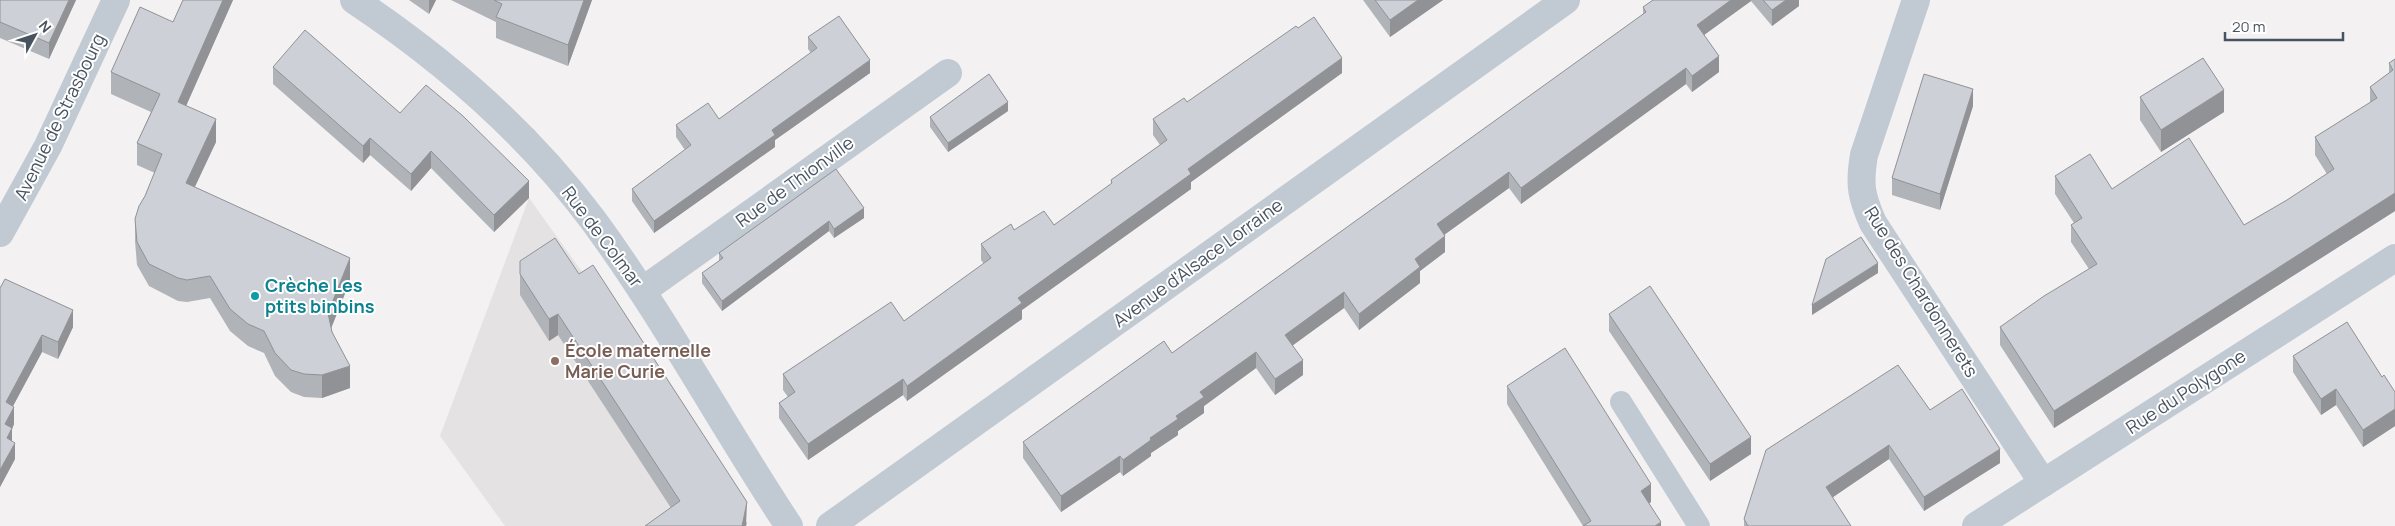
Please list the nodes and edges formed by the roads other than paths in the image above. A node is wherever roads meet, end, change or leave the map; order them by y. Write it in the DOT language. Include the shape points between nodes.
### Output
graph roads {
  1 [pos="116,0"];
  2 [pos="354,0"];
  3 [pos="1566,0"];
  4 [pos="1916,0"];
  5 [pos="948,73"];
  6 [pos="0,233"];
  7 [pos="2395,258"];
  8 [pos="642,292"];
  9 [pos="1621,402"];
  10 [pos="2043,483"];
  11 [pos="789,526"];
  12 [pos="830,526"];
  13 [pos="1699,526"];
  14 [pos="1976,526"];
  1 -- 6 [label="street, Avenue de Strasbourg" via="48,146"];
  2 -- 8 [label="street, Rue de Colmar" via="433,57 503,120 591,218"];
  3 -- 12 [label="street, Avenue d'Alsace Lorraine"];
  4 -- 10 [label="street, Rue des Chardonnerets" via="1864,155 1861,190 1873,223"];
  5 -- 8 [label="street, Rue de Thionville"];
  7 -- 10 [label="street, Rue du Polygone"];
  8 -- 11 [label="street, Rue de Colmar"];
  9 -- 13 [label="lane"];
  10 -- 14 [label="street, Rue du Polygone"];
}
